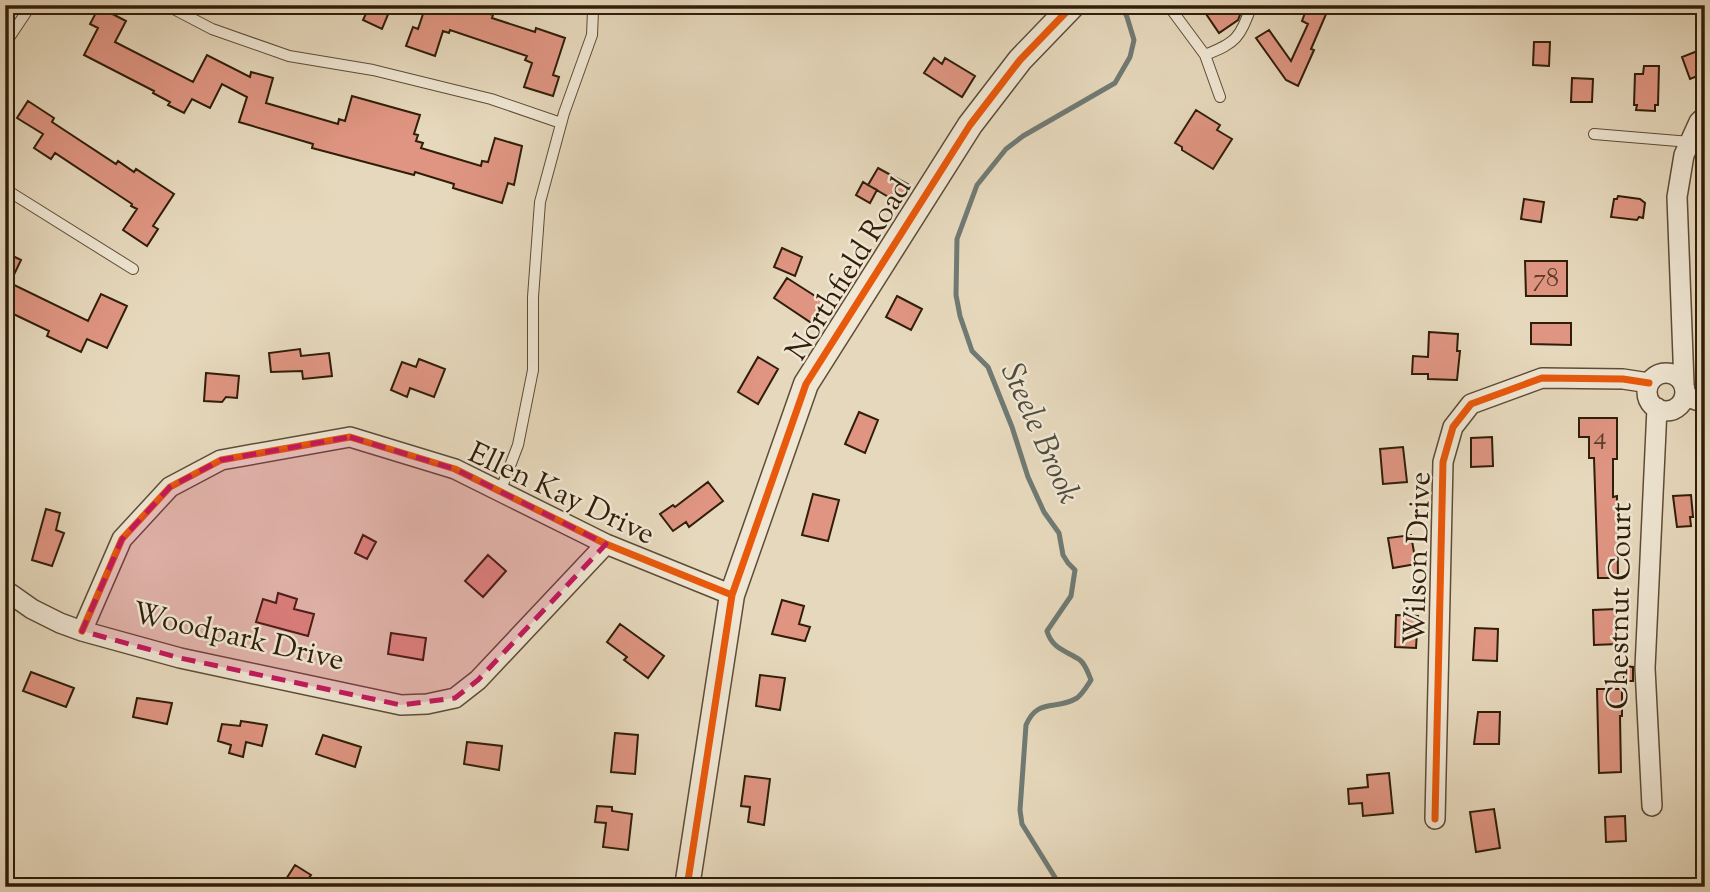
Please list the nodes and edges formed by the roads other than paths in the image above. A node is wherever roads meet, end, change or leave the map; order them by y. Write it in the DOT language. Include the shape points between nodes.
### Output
graph roads {
  1 [pos="31,5"];
  2 [pos="166,5"];
  3 [pos="589,5"];
  4 [pos="1073,5"];
  5 [pos="1168,5"];
  6 [pos="1252,5"];
  7 [pos="5,44"];
  8 [pos="1205,55"];
  9 [pos="1220,97"];
  10 [pos="1705,117"];
  11 [pos="561,124"];
  12 [pos="1594,134"];
  13 [pos="1690,142"];
  14 [pos="5,189"];
  15 [pos="133,270"];
  16 [pos="1649,383"];
  17 [pos="1684,390"];
  18 [pos="1705,403"];
  19 [pos="1657,408"];
  20 [pos="500,492"];
  21 [pos="606,544"];
  22 [pos="5,590"];
  23 [pos="732,595"];
  24 [pos="82,631"];
  25 [pos="1652,806"];
  26 [pos="1435,820"];
  27 [pos="687,887"];
  1 -- 7 [label="lane"];
  2 -- 11 [label="lane" via="212,29 289,56 373,69 491,99"];
  3 -- 11 [label="lane" via="593,35"];
  4 -- 23 [label="street, Northfield Road" via="1020,60 970,125 806,384"];
  5 -- 8 [label="lane"];
  6 -- 8 [label="lane" via="1236,39"];
  8 -- 9 [label="lane"];
  10 -- 13 [label="street"];
  11 -- 20 [label="lane" via="540,202 533,370 518,445"];
  12 -- 13 [label="lane"];
  13 -- 17 [label="street" via="1677,197"];
  14 -- 15 [label="lane"];
  16 -- 17 [label="street" via="1667,372 1680,378"];
  16 -- 19 [label="street" via="1648,397"];
  16 -- 26 [label="street, Wilson Drive" via="1542,378 1471,404 1453,427 1443,462"];
  17 -- 18 [label="street"];
  17 -- 19 [label="street" via="1683,401 1674,409"];
  19 -- 25 [label="street, Chestnut Court" via="1645,668"];
  20 -- 21 [label="street, Ellen Kay Drive"];
  20 -- 24 [label="street, Ellen Kay Drive" via="454,469 350,438 221,460 170,486 122,539"];
  21 -- 23 [label="street, Ellen Kay Drive"];
  21 -- 24 [label="street, Woodpark Drive" via="478,680 455,698 427,704 388,703 180,658"];
  22 -- 24 [label="street, Woodpark Drive" via="32,609"];
  23 -- 27 [label="street, Northfield Road"];
}
